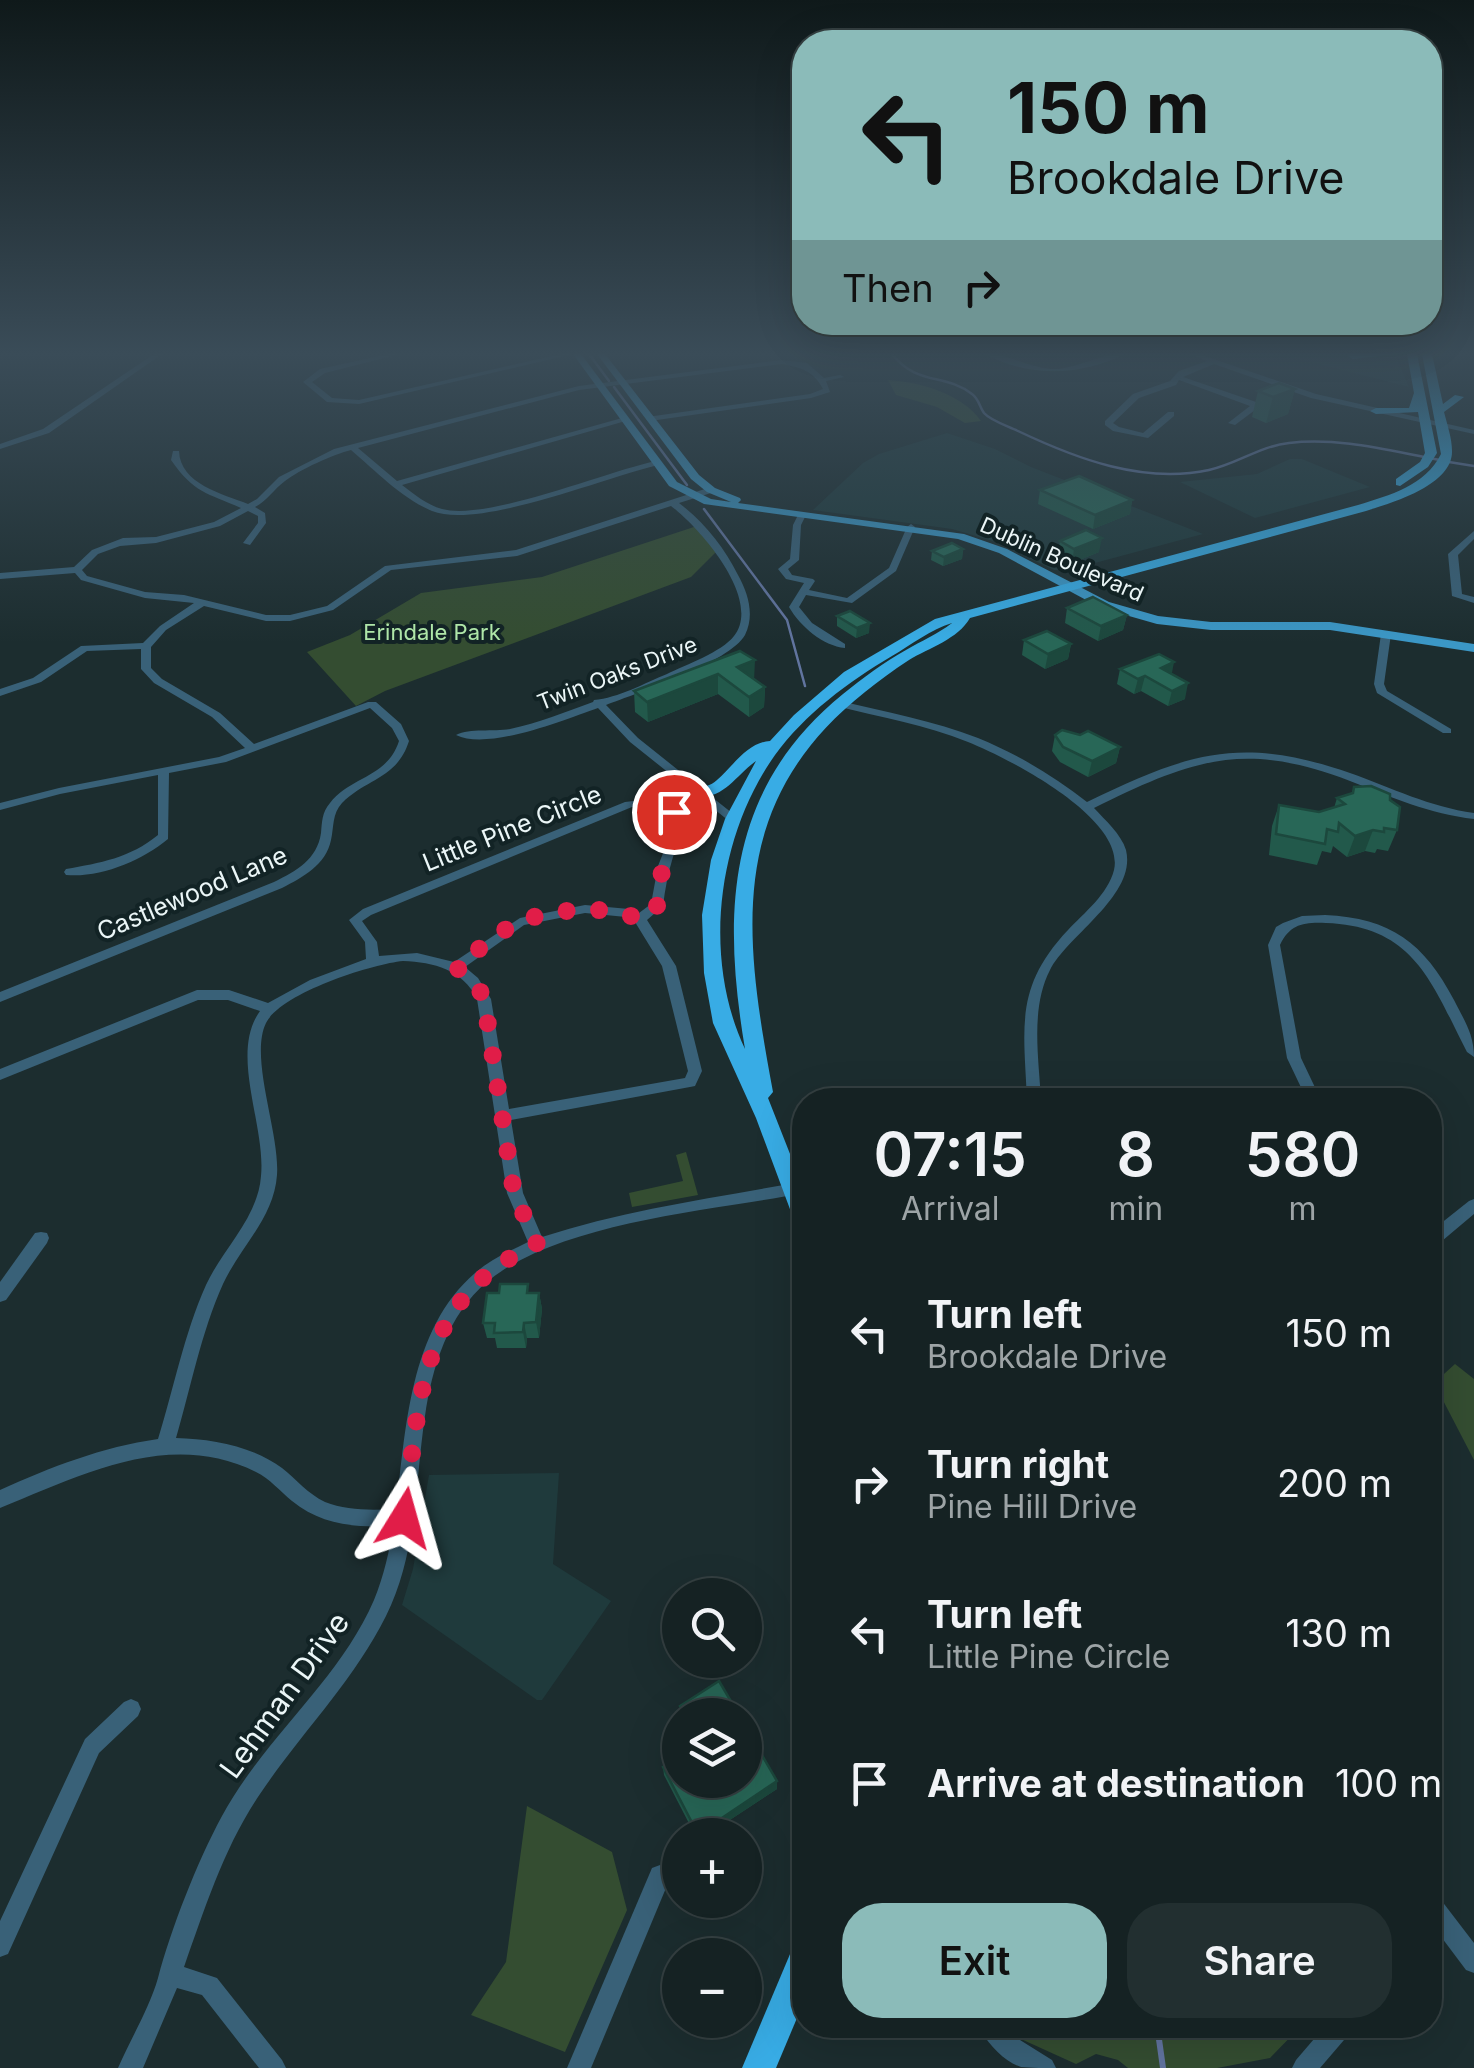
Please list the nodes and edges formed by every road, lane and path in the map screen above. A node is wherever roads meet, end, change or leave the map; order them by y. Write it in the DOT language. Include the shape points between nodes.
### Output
graph roads {
  1 [pos="344,451"];
  2 [pos="357,451"];
  3 [pos="513,451"];
  4 [pos="647,451"];
  5 [pos="674,451"];
  6 [pos="1429,451"];
  7 [pos="1446,451"];
  8 [pos="176,452"];
  9 [pos="656,463"];
  10 [pos="398,482"];
  11 [pos="711,490"];
  12 [pos="692,497"];
  13 [pos="674,504"];
  14 [pos="248,508"];
  15 [pos="754,509"];
  16 [pos="802,515"];
  17 [pos="911,528"];
  18 [pos="1474,534"];
  19 [pos="248,543"];
  20 [pos="1143,565"];
  21 [pos="77,570"];
  22 [pos="0,576"];
  23 [pos="1068,585"];
  24 [pos="803,592"];
  25 [pos="1474,600"];
  26 [pos="202,602"];
  27 [pos="965,617"];
  28 [pos="1386,634"];
  29 [pos="146,646"];
  30 [pos="841,646"];
  31 [pos="1474,648"];
  32 [pos="0,693"];
  33 [pos="598,702"];
  34 [pos="840,704"];
  35 [pos="799,718"];
  36 [pos="1447,731"];
  37 [pos="462,735"];
  38 [pos="254,749"];
  39 [pos="164,774"];
  40 [pos="700,793"];
  41 [pos="0,806"];
  42 [pos="1086,807"];
  43 [pos="1474,816"];
  44 [pos="733,819"];
  45 [pos="755,830"];
  46 [pos="70,872"];
  47 [pos="640,920"];
  48 [pos="373,960"];
  49 [pos="456,967"];
  50 [pos="0,996"];
  51 [pos="270,1009"];
  52 [pos="1474,1052"];
  53 [pos="0,1074"];
  54 [pos="1034,1088"];
  55 [pos="1308,1088"];
  56 [pos="502,1116"];
  57 [pos="767,1118"];
  58 [pos="792,1173"];
  59 [pos="792,1189"];
  60 [pos="1474,1205"];
  61 [pos="1442,1224"];
  62 [pos="1446,1227"];
  63 [pos="1442,1230"];
  64 [pos="41,1238"];
  65 [pos="537,1244"];
  66 [pos="0,1296"];
  67 [pos="165,1447"];
  68 [pos="0,1499"];
  69 [pos="404,1518"];
  70 [pos="130,1710"];
  71 [pos="660,1876"];
  72 [pos="1442,1928"];
  73 [pos="0,1946"];
  74 [pos="1474,1962"];
  75 [pos="169,1974"];
  76 [pos="792,1989"];
  77 [pos="1002,2038"];
  78 [pos="1331,2038"];
  79 [pos="130,2068"];
  80 [pos="274,2068"];
  81 [pos="579,2068"];
  82 [pos="759,2068"];
  83 [pos="1044,2068"];
  84 [pos="1304,2068"];
  1 -- 14 [label="street" via="297,470"];
  2 -- 10 [label="street"];
  3 -- 10 [label="street"];
  4 -- 9 [label="main road, Dublin Boulevard"];
  5 -- 11 [label="main road, Dublin Boulevard"];
  6 -- 20 [label="highway" via="1424,464 1382,491 1154,555"];
  7 -- 20 [label="highway" via="1440,469 1382,502"];
  8 -- 14 [label="street" via="180,468 200,488"];
  9 -- 10 [label="street" via="470,514 434,510"];
  9 -- 12 [label="main road, Dublin Boulevard"];
  11 -- 12 [label="street"];
  11 -- 15 [label="main road, Dublin Boulevard"];
  12 -- 13 [label="street"];
  12 -- 15 [label="main road, Dublin Boulevard"];
  13 -- 26 [label="street" via="516,553 388,568 340,602 304,616 266,618"];
  13 -- 33 [label="street, Twin Oaks Drive" via="700,526 734,578 747,602 745,628 717,655"];
  14 -- 19 [label="street" via="264,519"];
  14 -- 21 [label="street" via="218,524 120,542 94,552"];
  15 -- 16 [label="main road, Dublin Boulevard"];
  16 -- 17 [label="main road, Dublin Boulevard"];
  16 -- 24 [label="street" via="794,560 783,569 788,577 810,580"];
  17 -- 23 [label="main road, Dublin Boulevard" via="979,541"];
  17 -- 24 [label="street" via="893,569 848,601"];
  18 -- 25 [label="street" via="1453,554 1457,596"];
  20 -- 23 [label="highway"];
  21 -- 22 [label="street"];
  21 -- 26 [label="street" via="132,592"];
  23 -- 27 [label="highway"];
  23 -- 28 [label="main road, Dublin Boulevard" via="1157,620"];
  24 -- 30 [label="street" via="795,612"];
  26 -- 29 [label="street"];
  27 -- 34 [label="highway" via="954,631"];
  27 -- 35 [label="highway" via="892,647"];
  28 -- 31 [label="main road, Dublin Boulevard"];
  28 -- 36 [label="street" via="1376,694"];
  29 -- 32 [label="street" via="84,648 38,680"];
  29 -- 38 [label="street" via="150,675 216,715"];
  33 -- 37 [label="street, Twin Oaks Drive" via="512,732"];
  33 -- 40 [label="street"];
  34 -- 42 [label="street" via="983,744"];
  34 -- 45 [label="highway" via="789,763"];
  35 -- 40 [label="highway" via="726,783"];
  35 -- 44 [label="highway" via="766,755"];
  38 -- 39 [label="street"];
  38 -- 50 [label="street, Castlewood Lane" via="372,704 398,726 403,748 385,771 336,803 322,853 305,870"];
  39 -- 41 [label="street"];
  39 -- 46 [label="street" via="164,836 135,854"];
  40 -- 44 [label="street"];
  42 -- 43 [label="street" via="1170,766 1241,754 1312,764 1422,806"];
  42 -- 54 [label="street" via="1114,834 1122,862 1038,981"];
  44 -- 45 [label="highway"];
  44 -- 57 [label="highway" via="714,885 714,973 723,1023"];
  45 -- 57 [label="highway" via="742,879 739,941"];
  47 -- 48 [label="street, Little Pine Circle" via="657,906 662,871 680,829 674,812 653,801 629,804 367,912 355,920 371,942"];
  47 -- 49 [label="street" via="600,909 520,922"];
  47 -- 56 [label="street" via="669,966 692,1080"];
  48 -- 49 [label="street" via="410,957"];
  48 -- 51 [label="street"];
  49 -- 56 [label="street" via="484,999"];
  51 -- 53 [label="street" via="230,994 197,995"];
  51 -- 67 [label="street" via="254,1040 268,1188 215,1283"];
  52 -- 55 [label="street" via="1410,943 1368,923 1290,924 1274,945 1294,1058"];
  56 -- 65 [label="street" via="516,1200"];
  57 -- 58 [label="highway"];
  59 -- 65 [label="street, Lehman Drive"];
  60 -- 62 [label="street"];
  61 -- 62 [label="street"];
  62 -- 63 [label="street"];
  64 -- 66 [label="street"];
  65 -- 69 [label="street, Lehman Drive" via="482,1277 440,1330 424,1380"];
  67 -- 68 [label="street" via="87,1462"];
  67 -- 69 [label="street" via="249,1460 336,1515"];
  69 -- 75 [label="street, Lehman Drive" via="378,1615 343,1676 279,1750 231,1821"];
  70 -- 73 [label="street" via="92,1746"];
  71 -- 81 [label="street"];
  72 -- 74 [label="street"];
  75 -- 79 [label="street, Lehman Drive"];
  75 -- 80 [label="street" via="210,1986"];
  76 -- 82 [label="highway"];
  77 -- 83 [label="street"];
  78 -- 84 [label="street"];
}
